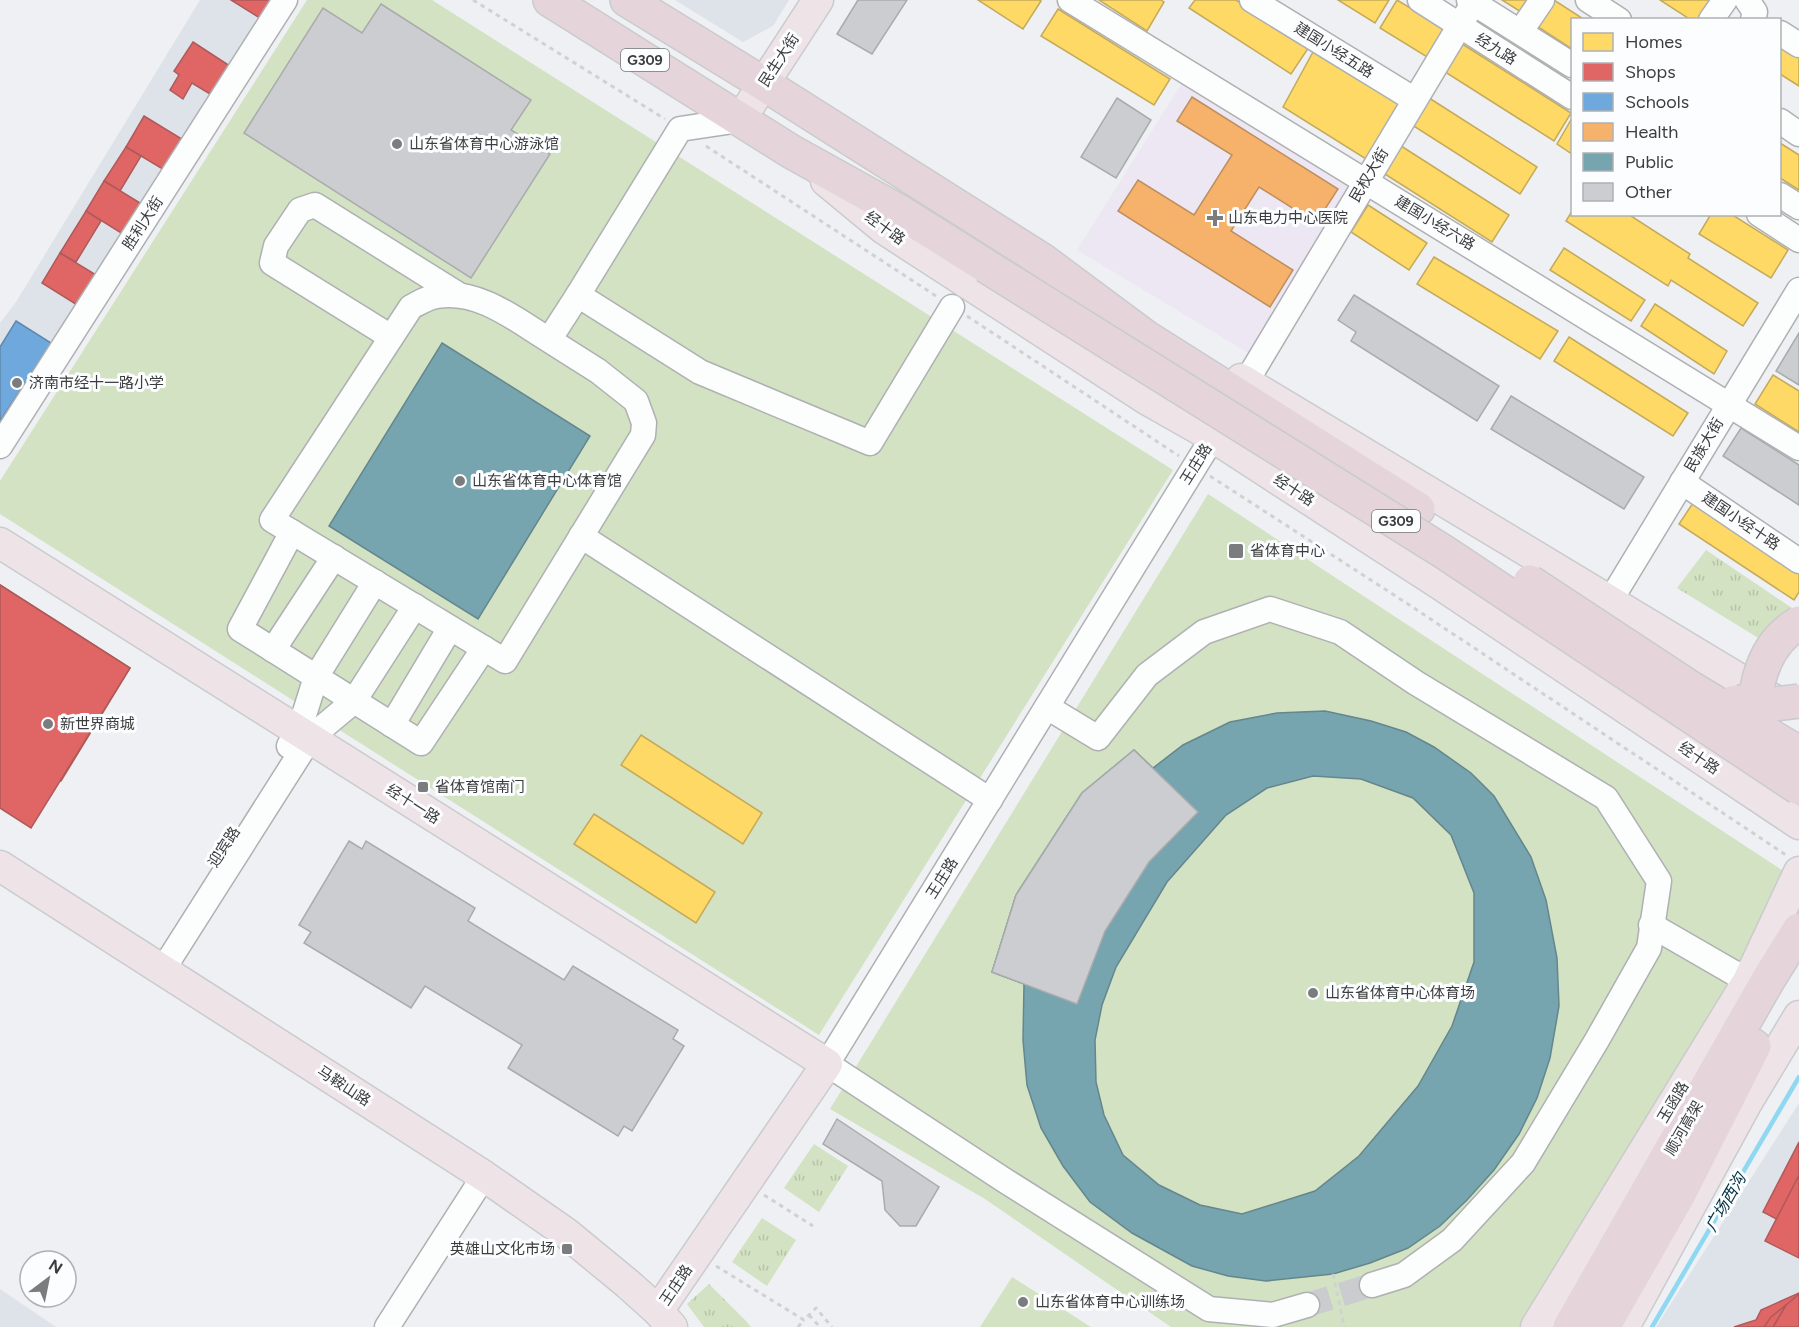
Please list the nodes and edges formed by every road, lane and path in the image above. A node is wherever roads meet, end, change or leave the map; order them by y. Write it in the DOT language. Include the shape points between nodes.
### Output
graph roads {
  1 [pos="285,0"];
  2 [pos="473,0"];
  3 [pos="550,0"];
  4 [pos="627,0"];
  5 [pos="818,0"];
  6 [pos="1070,0"];
  7 [pos="1252,0"];
  8 [pos="1420,0"];
  9 [pos="1542,0"];
  10 [pos="1588,0"];
  11 [pos="1725,0"];
  12 [pos="1472,1"];
  13 [pos="1616,18"];
  14 [pos="1712,18"];
  15 [pos="1525,25"];
  16 [pos="1460,26"];
  17 [pos="1781,34"];
  18 [pos="1799,45"];
  19 [pos="1571,64"];
  20 [pos="764,84"];
  21 [pos="1571,96"];
  22 [pos="1415,100"];
  23 [pos="740,120"];
  24 [pos="1781,122"];
  25 [pos="680,129"];
  26 [pos="1799,134"];
  27 [pos="792,152"];
  28 [pos="1365,181"];
  29 [pos="1781,196"];
  30 [pos="1799,207"];
  31 [pos="1762,216"];
  32 [pos="1799,240"];
  33 [pos="1042,260"];
  34 [pos="1799,290"];
  35 [pos="459,295"];
  36 [pos="578,295"];
  37 [pos="952,307"];
  38 [pos="391,336"];
  39 [pos="549,340"];
  40 [pos="1245,382"];
  41 [pos="1730,404"];
  42 [pos="1213,437"];
  43 [pos="0,446"];
  44 [pos="1799,447"];
  45 [pos="1195,466"];
  46 [pos="1682,482"];
  47 [pos="292,532"];
  48 [pos="581,536"];
  49 [pos="0,543"];
  50 [pos="334,557"];
  51 [pos="1799,561"];
  52 [pos="375,582"];
  53 [pos="1610,601"];
  54 [pos="415,606"];
  55 [pos="1799,623"];
  56 [pos="1649,625"];
  57 [pos="450,628"];
  58 [pos="484,648"];
  59 [pos="273,650"];
  60 [pos="316,677"];
  61 [pos="1694,690"];
  62 [pos="1606,695"];
  63 [pos="354,701"];
  64 [pos="1799,701"];
  65 [pos="1047,707"];
  66 [pos="1799,715"];
  67 [pos="392,725"];
  68 [pos="304,735"];
  69 [pos="1797,775"];
  70 [pos="990,800"];
  71 [pos="1799,824"];
  72 [pos="1794,864"];
  73 [pos="0,866"];
  74 [pos="1652,925"];
  75 [pos="1799,930"];
  76 [pos="1799,965"];
  77 [pos="156,967"];
  78 [pos="1748,981"];
  79 [pos="1799,1016"];
  80 [pos="827,1064"];
  81 [pos="484,1176"];
  82 [pos="761,1193"];
  83 [pos="813,1226"];
  84 [pos="710,1263"];
  85 [pos="1333,1274"];
  86 [pos="1372,1285"];
  87 [pos="1307,1305"];
  88 [pos="809,1315"];
  89 [pos="665,1319"];
  90 [pos="804,1320"];
  91 [pos="387,1327"];
  92 [pos="798,1327"];
  93 [pos="820,1327"];
  94 [pos="832,1327"];
  95 [pos="1344,1327"];
  96 [pos="1536,1327"];
  97 [pos="1570,1327"];
  98 [pos="1603,1327"];
  99 [pos="1624,1327"];
  1 -- 43 [label="street, 胜利大街"];
  2 -- 25 [label="path"];
  3 -- 23 [label="highway, 经十路 / G309"];
  4 -- 20 [label="highway, G309"];
  5 -- 20 [label="main road, 民生大街"];
  6 -- 28 [label="street, 建国小经六路"];
  7 -- 22 [label="street, 建国小经五路"];
  8 -- 16 [label="street, 经九路"];
  9 -- 15 [label="street"];
  10 -- 13 [label="street"];
  11 -- 14 [label="street"];
  12 -- 16 [label="street, 民权大街"];
  12 -- 19 [label="street"];
  16 -- 21 [label="street, 经九路"];
  16 -- 22 [label="street, 民权大街"];
  17 -- 18 [label="street"];
  20 -- 23 [label="main road, 民生大街"];
  20 -- 33 [label="highway, G309"];
  22 -- 28 [label="street, 民权大街"];
  23 -- 25 [label="street"];
  23 -- 27 [label="highway, 经十路 / G309"];
  24 -- 26 [label="street"];
  25 -- 36 [label="street"];
  25 -- 37 [label="path"];
  27 -- 42 [label="main road, 经十路" via="884,229 1146,399"];
  27 -- 69 [label="highway, 经十路 / G309, bridge" via="900,212"];
  28 -- 40 [label="street, 民权大街"];
  28 -- 41 [label="street, 建国小经六路"];
  29 -- 30 [label="street"];
  31 -- 32 [label="street"];
  33 -- 40 [label="main road"];
  33 -- 61 [label="highway, G309, bridge" via="1147,338"];
  34 -- 41 [label="street, 民族大街"];
  35 -- 38 [label="street" via="435,296 411,307"];
  35 -- 38 [label="street" via="315,205 300,210 276,246 272,263"];
  35 -- 39 [label="street" via="487,303"];
  36 -- 37 [label="street" via="700,372 870,443"];
  36 -- 39 [label="street"];
  37 -- 45 [label="path"];
  38 -- 47 [label="street" via="272,520"];
  39 -- 48 [label="street" via="636,401 644,423 643,435"];
  40 -- 53 [label="main road"];
  41 -- 44 [label="street, 建国小经六路"];
  41 -- 46 [label="street, 民族大街"];
  42 -- 45 [label="street, 王庄路"];
  42 -- 62 [label="main road, 经十路"];
  45 -- 65 [label="street, 王庄路"];
  45 -- 72 [label="path"];
  46 -- 51 [label="street, 建国小经十路"];
  46 -- 53 [label="street, 民族大街"];
  47 -- 50 [label="street"];
  47 -- 59 [label="street" via="240,629"];
  48 -- 58 [label="street" via="505,661"];
  48 -- 70 [label="street"];
  49 -- 68 [label="main road, 经十一路"];
  50 -- 52 [label="street"];
  50 -- 59 [label="street"];
  52 -- 54 [label="street"];
  52 -- 60 [label="street"];
  53 -- 56 [label="main road"];
  54 -- 57 [label="street"];
  54 -- 63 [label="street"];
  55 -- 69 [label="highway, bridge" via="1781,638 1763,666 1756,685 1755,706 1760,746 1773,767"];
  56 -- 62 [label="main road" via="1673,662 1675,682 1668,696 1648,706 1628,704"];
  56 -- 66 [label="main road"];
  57 -- 58 [label="street"];
  57 -- 67 [label="street"];
  58 -- 67 [label="street" via="421,743"];
  59 -- 60 [label="street"];
  60 -- 63 [label="street"];
  60 -- 68 [label="street"];
  61 -- 64 [label="highway, bridge" via="1729,702 1766,705"];
  61 -- 69 [label="highway, G309, bridge"];
  62 -- 71 [label="main road, 经十路"];
  63 -- 67 [label="street"];
  63 -- 68 [label="street"];
  65 -- 70 [label="street, 王庄路"];
  65 -- 74 [label="street" via="1098,738 1148,675 1204,632 1270,609 1340,632 1416,683 1606,798 1659,881"];
  68 -- 77 [label="street, 迎宾路"];
  68 -- 80 [label="main road, 经十一路"];
  70 -- 80 [label="street, 王庄路"];
  72 -- 78 [label="main road, 玉函路"];
  73 -- 77 [label="main road, 马鞍山路"];
  74 -- 78 [label="street"];
  74 -- 86 [label="street" via="1649,948 1523,1163 1452,1240 1404,1275"];
  75 -- 97 [label="highway, 顺河高架"];
  76 -- 98 [label="highway, 顺河高架" via="1679,1194"];
  77 -- 81 [label="main road, 马鞍山路"];
  78 -- 96 [label="main road, 玉函路"];
  79 -- 99 [label="main road" via="1746,1104"];
  80 -- 87 [label="street" via="1209,1309 1273,1315"];
  80 -- 89 [label="main road, 王庄路"];
  81 -- 89 [label="main road, 马鞍山路" via="560,1228"];
  81 -- 91 [label="street"];
  82 -- 83 [label="path"];
  84 -- 90 [label="path"];
  85 -- 95 [label="path, bridge"];
  88 -- 90 [label="path"];
  88 -- 93 [label="path"];
  88 -- 94 [label="path" via="816,1308"];
  90 -- 92 [label="path"];
}
